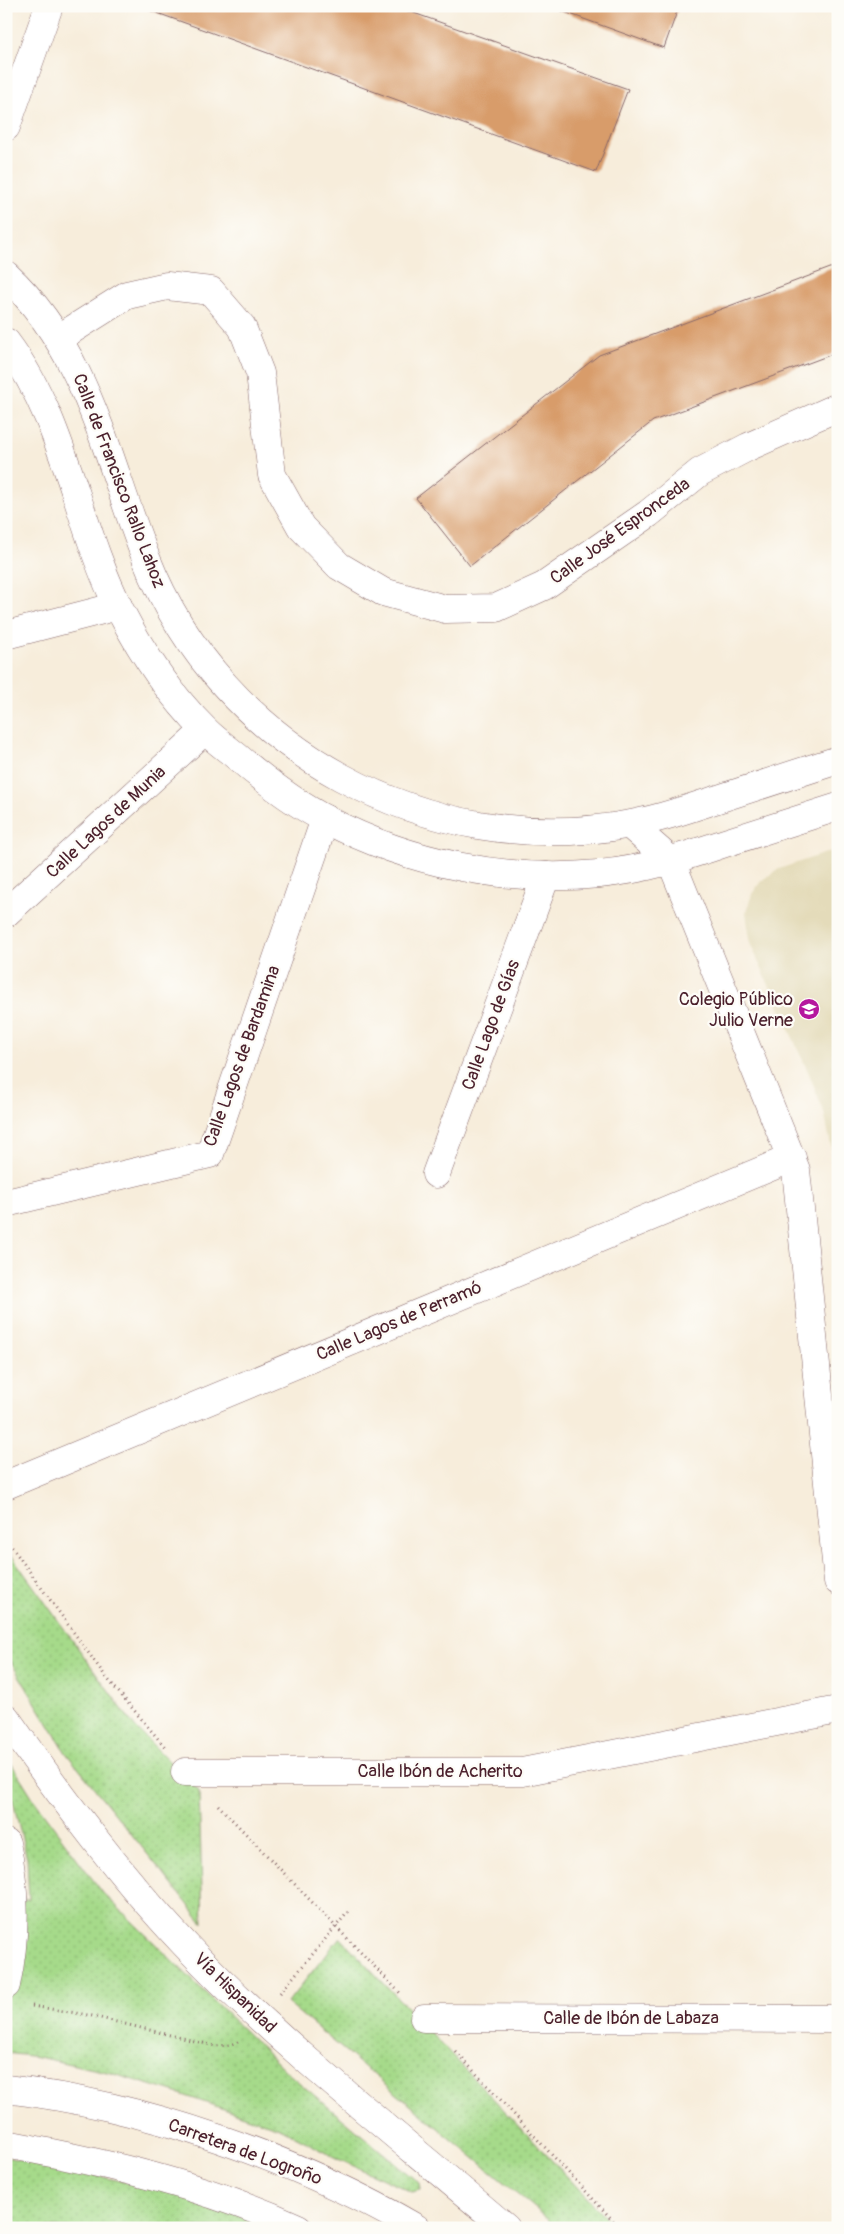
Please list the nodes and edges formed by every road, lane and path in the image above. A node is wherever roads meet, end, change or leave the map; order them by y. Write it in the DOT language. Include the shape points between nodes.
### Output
graph roads {
  1 [pos="49,6"];
  2 [pos="6,127"];
  3 [pos="6,275"];
  4 [pos="59,338"];
  5 [pos="6,342"];
  6 [pos="838,407"];
  7 [pos="118,606"];
  8 [pos="6,635"];
  9 [pos="205,730"];
  10 [pos="838,760"];
  11 [pos="838,807"];
  12 [pos="325,819"];
  13 [pos="630,825"];
  14 [pos="671,861"];
  15 [pos="546,876"];
  16 [pos="6,913"];
  17 [pos="792,1158"];
  18 [pos="436,1174"];
  19 [pos="6,1202"];
  20 [pos="6,1485"];
  21 [pos="6,1539"];
  22 [pos="838,1581"];
  23 [pos="838,1710"];
  24 [pos="6,1718"];
  25 [pos="185,1772"];
  26 [pos="6,1843"];
  27 [pos="348,1912"];
  28 [pos="336,1927"];
  29 [pos="6,1985"];
  30 [pos="280,1994"];
  31 [pos="24,2005"];
  32 [pos="424,2018"];
  33 [pos="838,2019"];
  34 [pos="244,2038"];
  35 [pos="6,2089"];
  36 [pos="6,2144"];
  37 [pos="298,2228"];
  38 [pos="416,2228"];
  39 [pos="506,2228"];
  40 [pos="620,2228"];
  1 -- 2 [label="main road"];
  3 -- 4 [label="main road, Calle de Francisco Rallo Lahoz" via="32,300"];
  4 -- 6 [label="main road, Calle José Espronceda" via="127,295 167,286 211,292 242,327 260,373 272,476 301,527 339,566 383,592 445,609 496,608 544,586 648,514 700,472"];
  4 -- 13 [label="main road, Calle de Francisco Rallo Lahoz" via="87,394 143,551 163,597 224,686 277,736 310,759 383,797 460,823 526,831"];
  5 -- 7 [label="main road" via="34,384 48,414"];
  7 -- 8 [label="main road"];
  7 -- 9 [label="main road" via="139,646 170,690"];
  9 -- 12 [label="main road" via="260,777"];
  9 -- 16 [label="main road, Calle Lagos de Munia"];
  10 -- 13 [label="main road, Calle de Francisco Rallo Lahoz"];
  11 -- 14 [label="main road"];
  12 -- 15 [label="main road" via="371,840 429,860 493,872"];
  12 -- 19 [label="main road, Calle Lagos de Bardamina" via="210,1154"];
  13 -- 14 [label="main road"];
  14 -- 15 [label="main road" via="601,874"];
  14 -- 17 [label="main road"];
  15 -- 18 [label="main road, Calle Lago de Gías"];
  17 -- 20 [label="main road, Calle Lagos de Perramó"];
  17 -- 22 [label="main road" via="798,1186"];
  21 -- 25 [label="path" via="106,1677"];
  23 -- 25 [label="main road, Calle Ibón de Acherito" via="522,1772"];
  24 -- 39 [label="main road, Vía Hispanidad" via="132,1884 196,1956 260,2018"];
  25 -- 28 [label="path"];
  26 -- 29 [label="main road" via="13,1895 12,1947"];
  27 -- 28 [label="path"];
  28 -- 30 [label="path"];
  28 -- 32 [label="path"];
  31 -- 34 [label="path" via="88,2015 215,2046 230,2045"];
  32 -- 33 [label="main road, Calle de Ibón de Labaza"];
  32 -- 40 [label="path"];
  35 -- 38 [label="main road, Carretera de Logroño" via="96,2104 209,2135 314,2176"];
  36 -- 37 [label="main road" via="114,2165 202,2190"];
}
